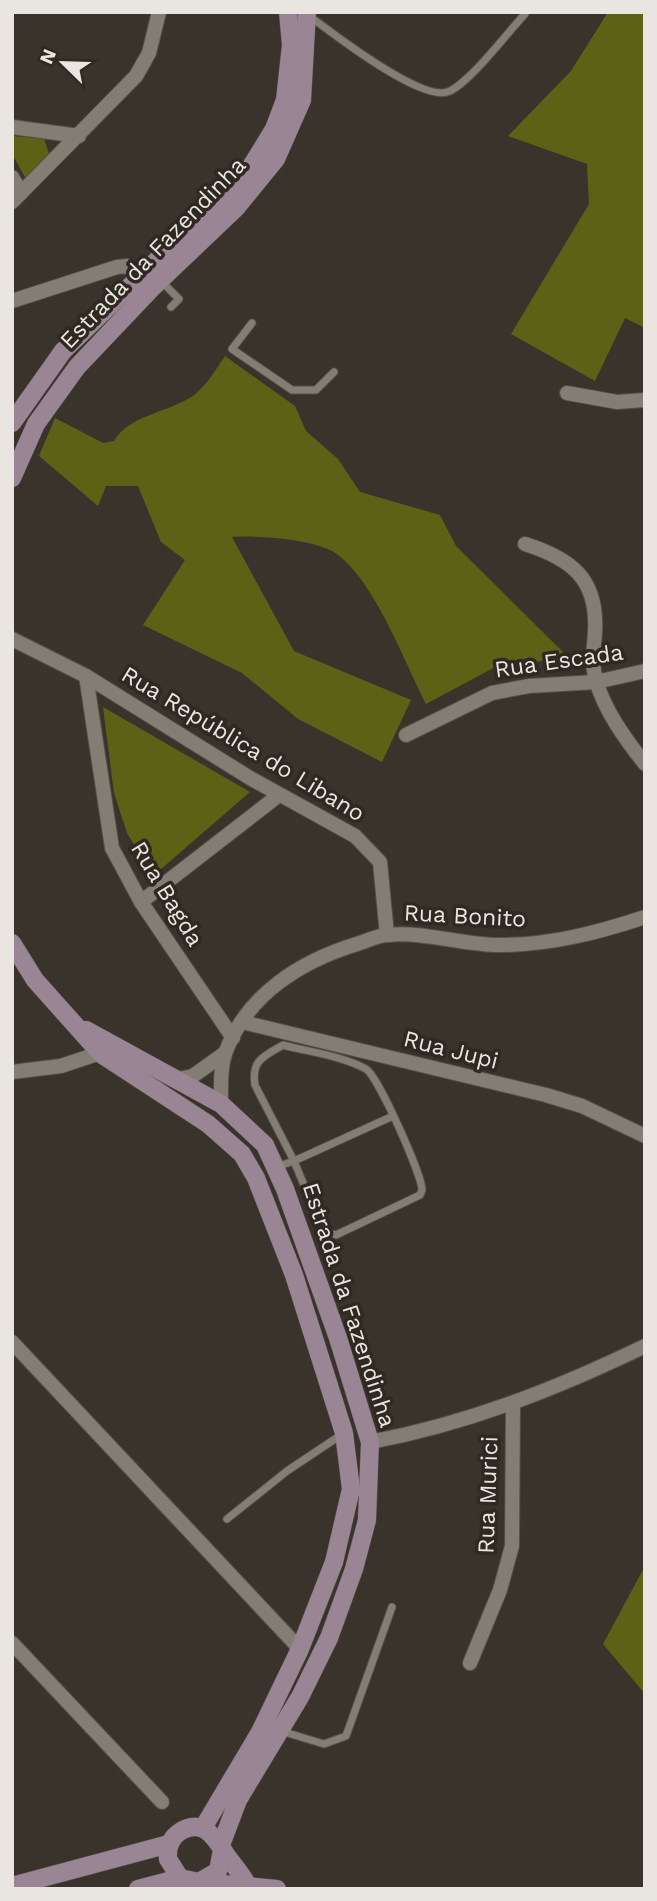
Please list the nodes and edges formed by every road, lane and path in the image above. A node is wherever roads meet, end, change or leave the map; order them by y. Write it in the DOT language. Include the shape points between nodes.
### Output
graph roads {
  1 [pos="159,12"];
  2 [pos="288,12"];
  3 [pos="304,13"];
  4 [pos="525,14"];
  5 [pos="12,127"];
  6 [pos="79,136"];
  7 [pos="12,177"];
  8 [pos="17,197"];
  9 [pos="150,281"];
  10 [pos="12,302"];
  11 [pos="171,307"];
  12 [pos="252,323"];
  13 [pos="334,372"];
  14 [pos="567,393"];
  15 [pos="645,400"];
  16 [pos="12,423"];
  17 [pos="12,478"];
  18 [pos="526,544"];
  19 [pos="12,639"];
  20 [pos="645,671"];
  21 [pos="86,676"];
  22 [pos="596,682"];
  23 [pos="406,735"];
  24 [pos="645,764"];
  25 [pos="279,795"];
  26 [pos="141,902"];
  27 [pos="645,918"];
  28 [pos="387,934"];
  29 [pos="12,943"];
  30 [pos="242,1022"];
  31 [pos="233,1038"];
  32 [pos="109,1051"];
  33 [pos="225,1053"];
  34 [pos="12,1072"];
  35 [pos="178,1079"];
  36 [pos="221,1104"];
  37 [pos="393,1116"];
  38 [pos="645,1136"];
  39 [pos="294,1161"];
  40 [pos="276,1167"];
  41 [pos="12,1342"];
  42 [pos="645,1346"];
  43 [pos="513,1405"];
  44 [pos="344,1433"];
  45 [pos="370,1442"];
  46 [pos="227,1519"];
  47 [pos="392,1607"];
  48 [pos="12,1643"];
  49 [pos="300,1649"];
  50 [pos="470,1663"];
  51 [pos="281,1731"];
  52 [pos="162,1802"];
  53 [pos="203,1828"];
  54 [pos="169,1844"];
  55 [pos="222,1847"];
  56 [pos="180,1878"];
  57 [pos="199,1882"];
  58 [pos="12,1886"];
  59 [pos="248,1886"];
  60 [pos="138,1889"];
  61 [pos="271,1889"];
  62 [pos="277,1889"];
  1 -- 6 [label="street" via="149,53 136,76"];
  2 -- 9 [label="main road, Estrada da Fazendinha" via="290,67 274,129 247,173"];
  3 -- 4 [label="lane" via="415,86 440,93 451,91"];
  3 -- 9 [label="main road, Estrada da Fazendinha" via="305,86 285,143 236,208"];
  5 -- 6 [label="street"];
  6 -- 8 [label="street"];
  7 -- 8 [label="street"];
  9 -- 10 [label="street" via="127,266 117,267"];
  9 -- 11 [label="lane" via="179,299"];
  9 -- 16 [label="main road, Estrada da Fazendinha" via="63,351"];
  9 -- 17 [label="main road, Estrada da Fazendinha" via="54,395"];
  12 -- 13 [label="lane" via="232,349 292,390 316,390"];
  14 -- 15 [label="street" via="617,402"];
  18 -- 22 [label="street" via="569,562 592,595"];
  19 -- 21 [label="street, Rua República do Libano"];
  20 -- 22 [label="street, Rua Escada"];
  21 -- 25 [label="street, Rua República do Libano"];
  21 -- 26 [label="street, Rua Bagda" via="112,848"];
  22 -- 23 [label="street, Rua Escada" via="492,693"];
  22 -- 24 [label="street"];
  25 -- 26 [label="street"];
  25 -- 28 [label="street, Rua República do Libano" via="337,825 372,851 380,862"];
  26 -- 31 [label="street, Rua Bagda"];
  27 -- 28 [label="street, Rua Bonito" via="591,934 533,943 498,945"];
  28 -- 30 [label="street, Rua Bonito" via="313,958 274,986"];
  29 -- 32 [label="main road, Estrada da Fazendinha" via="35,981 76,1025"];
  30 -- 31 [label="street, Rua Bonito"];
  30 -- 38 [label="street, Rua Jupi" via="546,1095 582,1106"];
  31 -- 33 [label="street, Rua Bonito"];
  32 -- 34 [label="street" via="61,1066"];
  32 -- 35 [label="main road, Estrada da Fazendinha"];
  32 -- 44 [label="main road, Estrada da Fazendinha" via="242,1154 294,1275"];
  33 -- 35 [label="street" via="193,1076"];
  33 -- 36 [label="street"];
  35 -- 36 [label="main road, Estrada da Fazendinha"];
  36 -- 40 [label="main road, Estrada da Fazendinha" via="265,1145"];
  37 -- 39 [label="lane"];
  37 -- 39 [label="lane" via="423,1186 420,1195 336,1235 323,1231"];
  37 -- 39 [label="lane" via="367,1069 283,1045 257,1060 253,1071 255,1085"];
  39 -- 40 [label="lane"];
  40 -- 45 [label="main road, Estrada da Fazendinha"];
  41 -- 49 [label="street"];
  42 -- 43 [label="street"];
  43 -- 45 [label="street"];
  43 -- 50 [label="street, Rua Murici" via="512,1546 500,1590"];
  44 -- 46 [label="lane"];
  44 -- 49 [label="main road, Estrada da Fazendinha" via="351,1489 347,1513 334,1562"];
  45 -- 51 [label="main road, Estrada da Fazendinha" via="367,1520 354,1569 329,1638"];
  47 -- 51 [label="lane" via="346,1736 324,1744"];
  48 -- 52 [label="street"];
  49 -- 53 [label="main road, Estrada da Fazendinha" via="260,1732"];
  51 -- 55 [label="main road, Estrada da Fazendinha" via="239,1800"];
  53 -- 54 [label="main road" via="183,1830"];
  53 -- 55 [label="main road" via="217,1837"];
  54 -- 56 [label="main road" via="167,1859"];
  54 -- 58 [label="main road"];
  55 -- 57 [label="main road" via="218,1871"];
  55 -- 59 [label="main road"];
  56 -- 57 [label="main road"];
  56 -- 60 [label="main road"];
  57 -- 59 [label="main road"];
  59 -- 61 [label="main road"];
  61 -- 62 [label="main road"];
}
